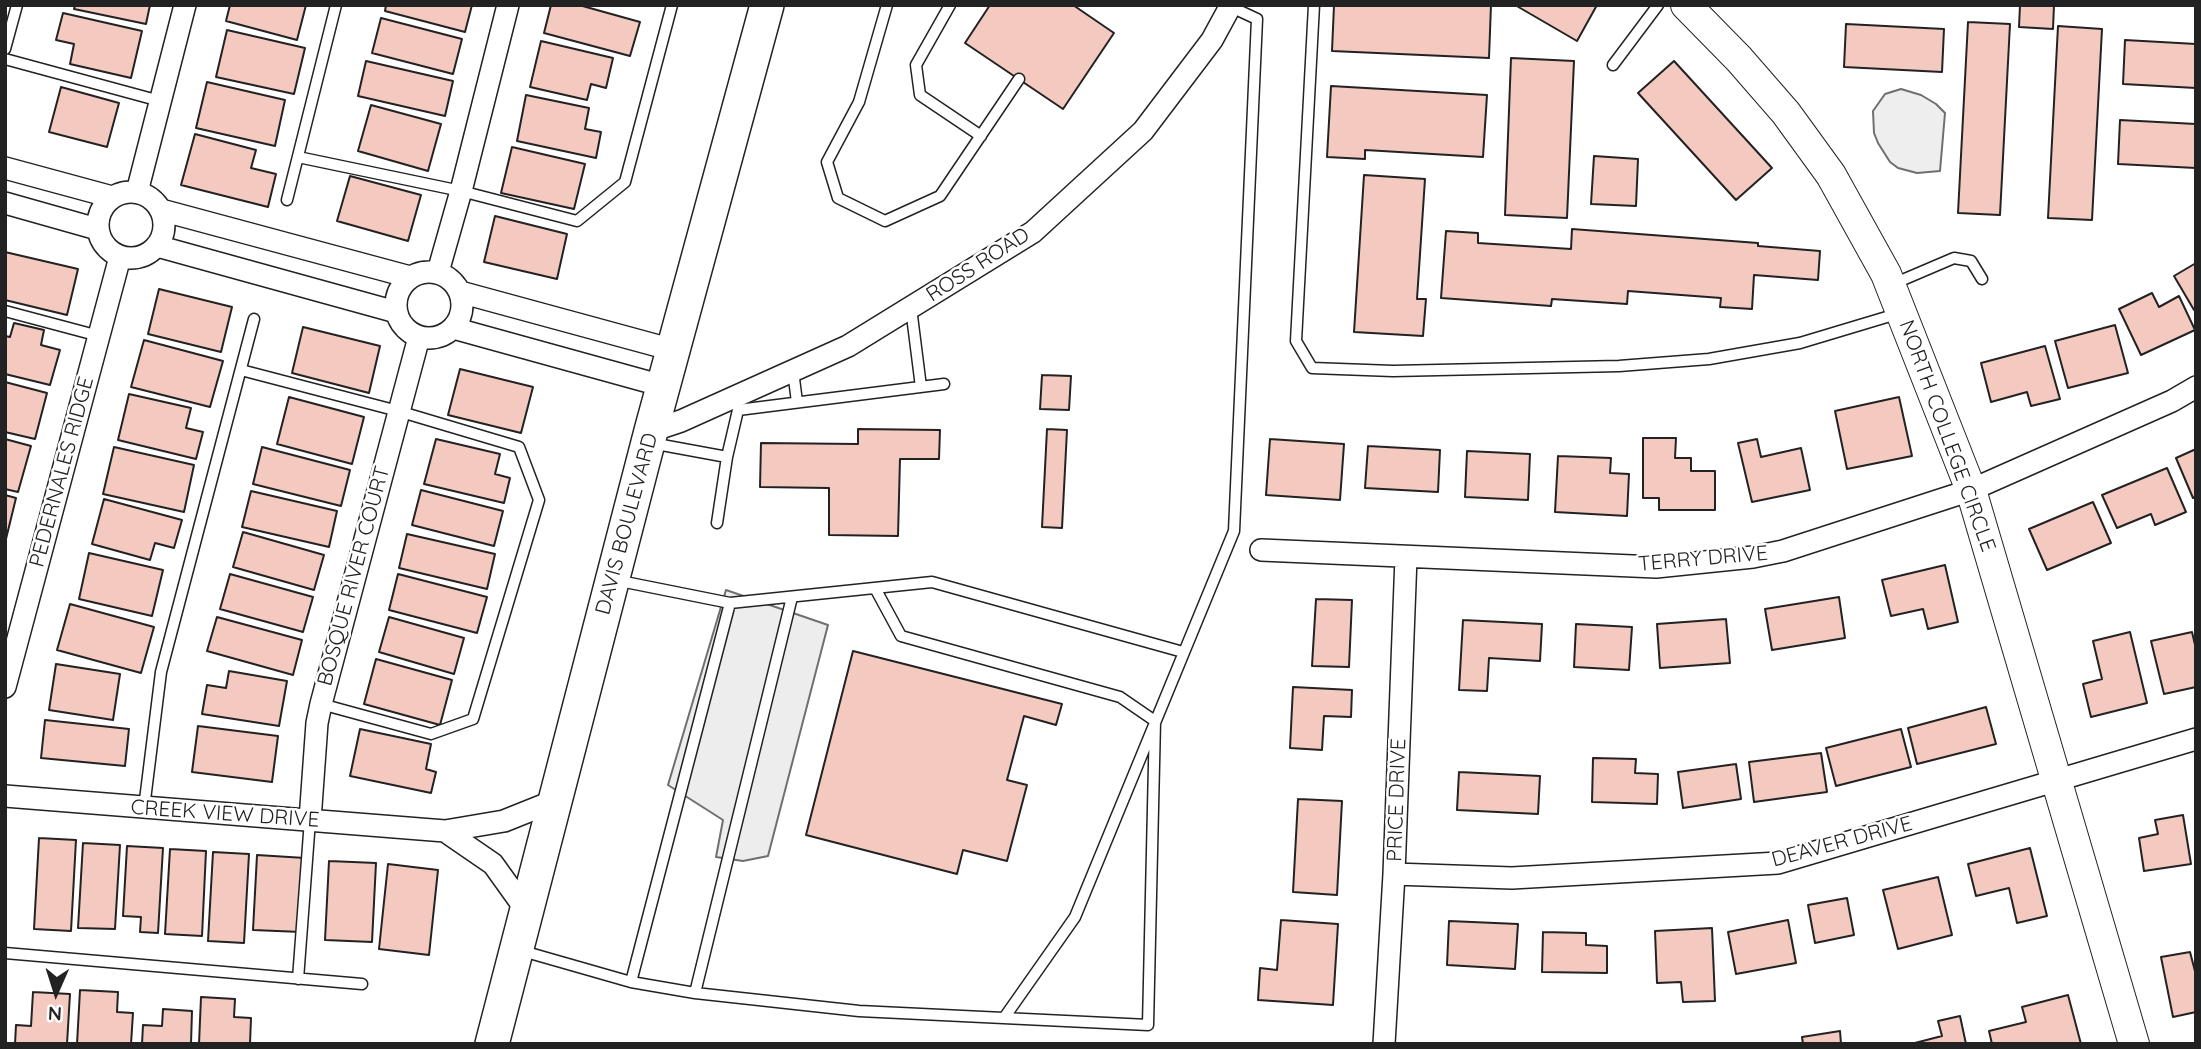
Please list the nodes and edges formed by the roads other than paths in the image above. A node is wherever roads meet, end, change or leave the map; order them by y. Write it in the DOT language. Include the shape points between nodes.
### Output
graph roads {
  1 [pos="17,5"];
  2 [pos="185,5"];
  3 [pos="336,5"];
  4 [pos="508,5"];
  5 [pos="672,5"];
  6 [pos="767,5"];
  7 [pos="887,5"];
  8 [pos="950,5"];
  9 [pos="1314,5"];
  10 [pos="1658,5"];
  11 [pos="1686,5"];
  12 [pos="1230,6"];
  13 [pos="5,49"];
  14 [pos="5,59"];
  15 [pos="1613,65"];
  16 [pos="1019,79"];
  17 [pos="160,101"];
  18 [pos="981,136"];
  19 [pos="298,157"];
  20 [pos="5,168"];
  21 [pos="461,191"];
  22 [pos="137,192"];
  23 [pos="112,197"];
  24 [pos="287,200"];
  25 [pos="5,203"];
  26 [pos="161,210"];
  27 [pos="97,229"];
  28 [pos="157,246"];
  29 [pos="120,257"];
  30 [pos="438,272"];
  31 [pos="410,277"];
  32 [pos="1982,279"];
  33 [pos="1891,285"];
  34 [pos="460,292"];
  35 [pos="911,308"];
  36 [pos="5,311"];
  37 [pos="396,312"];
  38 [pos="1903,313"];
  39 [pos="254,319"];
  40 [pos="453,328"];
  41 [pos="99,336"];
  42 [pos="419,337"];
  43 [pos="673,350"];
  44 [pos="241,370"];
  45 [pos="793,371"];
  46 [pos="944,384"];
  47 [pos="663,387"];
  48 [pos="921,387"];
  49 [pos="2196,387"];
  50 [pos="797,402"];
  51 [pos="398,411"];
  52 [pos="649,437"];
  53 [pos="727,457"];
  54 [pos="1971,490"];
  55 [pos="717,523"];
  56 [pos="1261,550"];
  57 [pos="1406,557"];
  58 [pos="612,580"];
  59 [pos="875,588"];
  60 [pos="792,597"];
  61 [pos="730,603"];
  62 [pos="1183,652"];
  63 [pos="5,687"];
  64 [pos="321,704"];
  65 [pos="1155,721"];
  66 [pos="2196,739"];
  67 [pos="2056,781"];
  68 [pos="5,796"];
  69 [pos="555,801"];
  70 [pos="144,808"];
  71 [pos="310,820"];
  72 [pos="446,831"];
  73 [pos="1394,874"];
  74 [pos="526,910"];
  75 [pos="516,949"];
  76 [pos="5,953"];
  77 [pos="298,979"];
  78 [pos="631,982"];
  79 [pos="362,984"];
  80 [pos="695,993"];
  81 [pos="1004,1018"];
  82 [pos="492,1044"];
  83 [pos="1384,1044"];
  84 [pos="2134,1044"];
  1 -- 13 [label="lane"];
  2 -- 17 [label="street"];
  3 -- 19 [label="lane"];
  4 -- 21 [label="street"];
  5 -- 21 [label="lane" via="625,182 577,221"];
  6 -- 43 [label="main road, DAVIS BOULEVARD"];
  7 -- 18 [label="lane" via="859,102 827,162 838,198 885,221 940,196"];
  8 -- 18 [label="lane" via="916,65 920,95"];
  9 -- 38 [label="lane" via="1296,341 1312,368 1579,367 1709,359 1800,343"];
  10 -- 15 [label="lane"];
  11 -- 33 [label="street, NORTH COLLEGE CIRCLE" via="1786,113 1831,175"];
  12 -- 35 [label="street, ROSS ROAD" via="1212,40 1143,131 1033,232"];
  12 -- 62 [label="lane" via="1257,19 1234,531"];
  14 -- 17 [label="lane"];
  16 -- 18 [label="lane"];
  17 -- 22 [label="street"];
  19 -- 21 [label="lane"];
  19 -- 24 [label="lane"];
  20 -- 23 [label="street"];
  21 -- 30 [label="street"];
  22 -- 23 [label="street"];
  22 -- 26 [label="street" via="151,198"];
  23 -- 27 [label="street" via="100,211"];
  25 -- 27 [label="street"];
  26 -- 28 [label="street" via="164,232"];
  26 -- 31 [label="street"];
  27 -- 29 [label="street" via="107,249"];
  28 -- 29 [label="street" via="140,257"];
  28 -- 37 [label="street"];
  29 -- 41 [label="street, PEDERNALES RIDGE"];
  30 -- 31 [label="street"];
  30 -- 34 [label="street" via="451,279"];
  31 -- 37 [label="street" via="398,293"];
  32 -- 33 [label="lane" via="1971,261 1954,258"];
  33 -- 38 [label="street, NORTH COLLEGE CIRCLE"];
  34 -- 40 [label="street" via="461,315"];
  34 -- 43 [label="street"];
  35 -- 45 [label="street, ROSS ROAD" via="848,346"];
  35 -- 48 [label="lane"];
  36 -- 41 [label="lane"];
  37 -- 42 [label="street" via="405,328"];
  38 -- 54 [label="street, NORTH COLLEGE CIRCLE"];
  39 -- 44 [label="lane"];
  40 -- 42 [label="street" via="441,336"];
  40 -- 47 [label="street"];
  41 -- 63 [label="street, PEDERNALES RIDGE"];
  42 -- 51 [label="street, BOSQUE RIVER COURT"];
  43 -- 47 [label="main road, DAVIS BOULEVARD"];
  44 -- 51 [label="lane"];
  44 -- 70 [label="lane" via="161,673"];
  45 -- 50 [label="lane"];
  45 -- 52 [label="street, ROSS ROAD"];
  46 -- 48 [label="lane"];
  47 -- 52 [label="main road, DAVIS BOULEVARD"];
  48 -- 50 [label="lane"];
  49 -- 54 [label="street, TERRY DRIVE"];
  50 -- 53 [label="lane" via="738,410"];
  51 -- 64 [label="street, BOSQUE RIVER COURT"];
  51 -- 64 [label="lane" via="519,447 539,500 473,719 431,734"];
  52 -- 53 [label="lane"];
  52 -- 58 [label="main road, DAVIS BOULEVARD"];
  53 -- 55 [label="lane"];
  54 -- 57 [label="street, TERRY DRIVE" via="1753,557 1656,567"];
  54 -- 67 [label="street, NORTH COLLEGE CIRCLE"];
  56 -- 57 [label="street, TERRY DRIVE"];
  57 -- 73 [label="street, PRICE DRIVE"];
  58 -- 61 [label="lane"];
  58 -- 69 [label="main road, DAVIS BOULEVARD"];
  59 -- 60 [label="lane"];
  59 -- 62 [label="lane" via="932,582"];
  59 -- 65 [label="lane" via="901,636 1120,697"];
  60 -- 61 [label="lane"];
  60 -- 80 [label="lane"];
  61 -- 78 [label="lane"];
  62 -- 65 [label="lane"];
  64 -- 71 [label="street, BOSQUE RIVER COURT"];
  65 -- 81 [label="lane" via="1075,916"];
  65 -- 81 [label="lane" via="1148,1025"];
  66 -- 67 [label="street, DEAVER DRIVE"];
  67 -- 73 [label="street, DEAVER DRIVE" via="1777,863 1512,878"];
  67 -- 84 [label="street, NORTH COLLEGE CIRCLE"];
  68 -- 70 [label="street, CREEK VIEW DRIVE"];
  69 -- 72 [label="street, CREEK VIEW DRIVE" via="504,821"];
  69 -- 74 [label="main road, DAVIS BOULEVARD"];
  70 -- 71 [label="street, CREEK VIEW DRIVE"];
  71 -- 72 [label="street, CREEK VIEW DRIVE"];
  71 -- 77 [label="lane"];
  72 -- 74 [label="street, CREEK VIEW DRIVE" via="494,864"];
  73 -- 83 [label="street, PRICE DRIVE"];
  74 -- 75 [label="main road, DAVIS BOULEVARD"];
  75 -- 78 [label="lane"];
  75 -- 82 [label="main road, DAVIS BOULEVARD"];
  76 -- 77 [label="lane"];
  77 -- 79 [label="lane"];
  78 -- 80 [label="lane"];
  80 -- 81 [label="lane" via="859,1011"];
}
